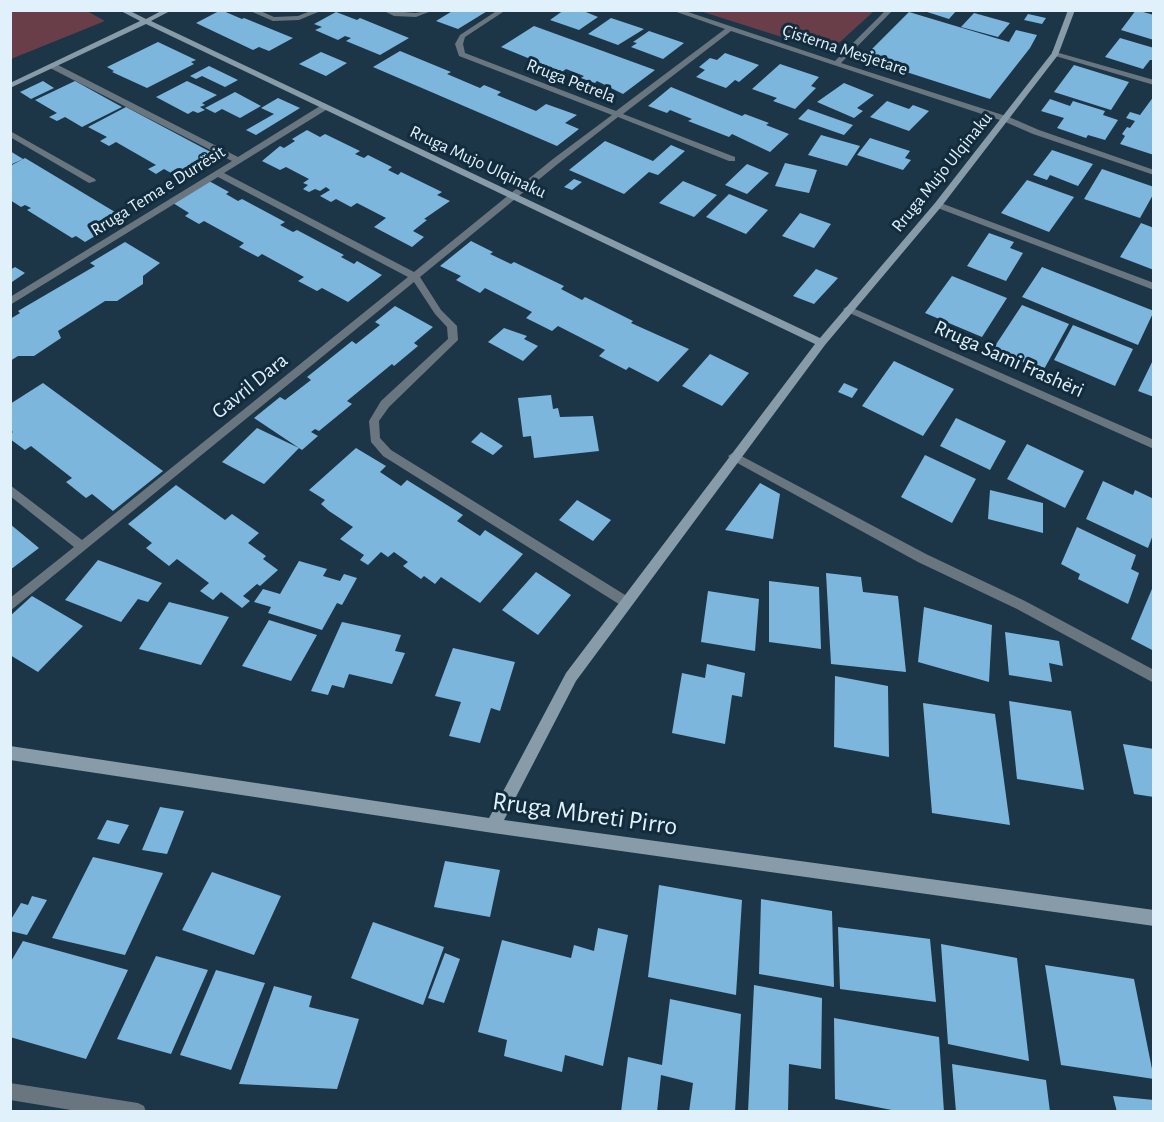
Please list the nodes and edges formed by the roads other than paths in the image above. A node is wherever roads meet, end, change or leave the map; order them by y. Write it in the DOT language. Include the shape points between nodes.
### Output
graph roads {
  1 [pos="122,10"];
  2 [pos="169,10"];
  3 [pos="251,10"];
  4 [pos="320,10"];
  5 [pos="385,10"];
  6 [pos="431,10"];
  7 [pos="503,10"];
  8 [pos="674,10"];
  9 [pos="890,10"];
  10 [pos="1072,10"];
  11 [pos="147,21"];
  12 [pos="729,29"];
  13 [pos="1055,53"];
  14 [pos="837,63"];
  15 [pos="53,66"];
  16 [pos="1154,83"];
  17 [pos="10,86"];
  18 [pos="323,108"];
  19 [pos="618,116"];
  20 [pos="1006,119"];
  21 [pos="10,133"];
  22 [pos="732,159"];
  23 [pos="239,161"];
  24 [pos="218,173"];
  25 [pos="1154,173"];
  26 [pos="92,181"];
  27 [pos="513,196"];
  28 [pos="938,205"];
  29 [pos="416,277"];
  30 [pos="1154,287"];
  31 [pos="10,302"];
  32 [pos="848,309"];
  33 [pos="821,343"];
  34 [pos="1154,445"];
  35 [pos="734,456"];
  36 [pos="10,489"];
  37 [pos="82,547"];
  38 [pos="626,602"];
  39 [pos="10,606"];
  40 [pos="1154,677"];
  41 [pos="10,753"];
  42 [pos="493,826"];
  43 [pos="1154,918"];
  44 [pos="10,1091"];
  45 [pos="138,1112"];
  1 -- 11 [label="street, Rruga Mujo Ulqinaku"];
  2 -- 11 [label="street"];
  3 -- 4 [label="street" via="273,19 299,18"];
  5 -- 6 [label="street" via="416,15"];
  7 -- 19 [label="street, Rruga Petrela" via="462,36 462,54"];
  8 -- 12 [label="street, Çisterna Mesjetare"];
  9 -- 14 [label="street"];
  10 -- 13 [label="street, Rruga Mujo Ulqinaku"];
  11 -- 15 [label="street"];
  11 -- 18 [label="street, Rruga Mujo Ulqinaku"];
  12 -- 14 [label="street, Çisterna Mesjetare"];
  12 -- 19 [label="street, Gavril Dara"];
  13 -- 16 [label="street"];
  13 -- 20 [label="street, Rruga Mujo Ulqinaku"];
  14 -- 20 [label="street, Çisterna Mesjetare"];
  15 -- 17 [label="street"];
  15 -- 23 [label="street"];
  18 -- 23 [label="street, Rruga Tema e Durrësit"];
  18 -- 27 [label="street, Rruga Mujo Ulqinaku"];
  19 -- 22 [label="street, Rruga Petrela"];
  19 -- 27 [label="street, Gavril Dara"];
  20 -- 25 [label="street, Çisterna Mesjetare"];
  20 -- 28 [label="street, Rruga Mujo Ulqinaku"];
  21 -- 26 [label="street"];
  23 -- 24 [label="street, Rruga Tema e Durrësit"];
  24 -- 29 [label="street"];
  24 -- 31 [label="street, Rruga Tema e Durrësit"];
  27 -- 29 [label="street, Gavril Dara"];
  27 -- 33 [label="street, Rruga Mujo Ulqinaku"];
  28 -- 30 [label="street"];
  28 -- 32 [label="street, Rruga Mujo Ulqinaku"];
  29 -- 37 [label="street, Gavril Dara"];
  29 -- 38 [label="street" via="452,326 453,340 385,404 374,421 375,439 387,453"];
  32 -- 33 [label="street, Rruga Mujo Ulqinaku"];
  32 -- 34 [label="street, Rruga Sami Frashëri"];
  33 -- 35 [label="street, Rruga Mujo Ulqinaku"];
  35 -- 38 [label="street, Rruga Mujo Ulqinaku"];
  35 -- 40 [label="street"];
  36 -- 37 [label="street"];
  37 -- 39 [label="street, Gavril Dara"];
  38 -- 42 [label="street, Rruga Mujo Ulqinaku" via="571,677"];
  41 -- 42 [label="street, Rruga Mbreti Pirro"];
  42 -- 43 [label="street, Rruga Mbreti Pirro"];
  44 -- 45 [label="street"];
}
